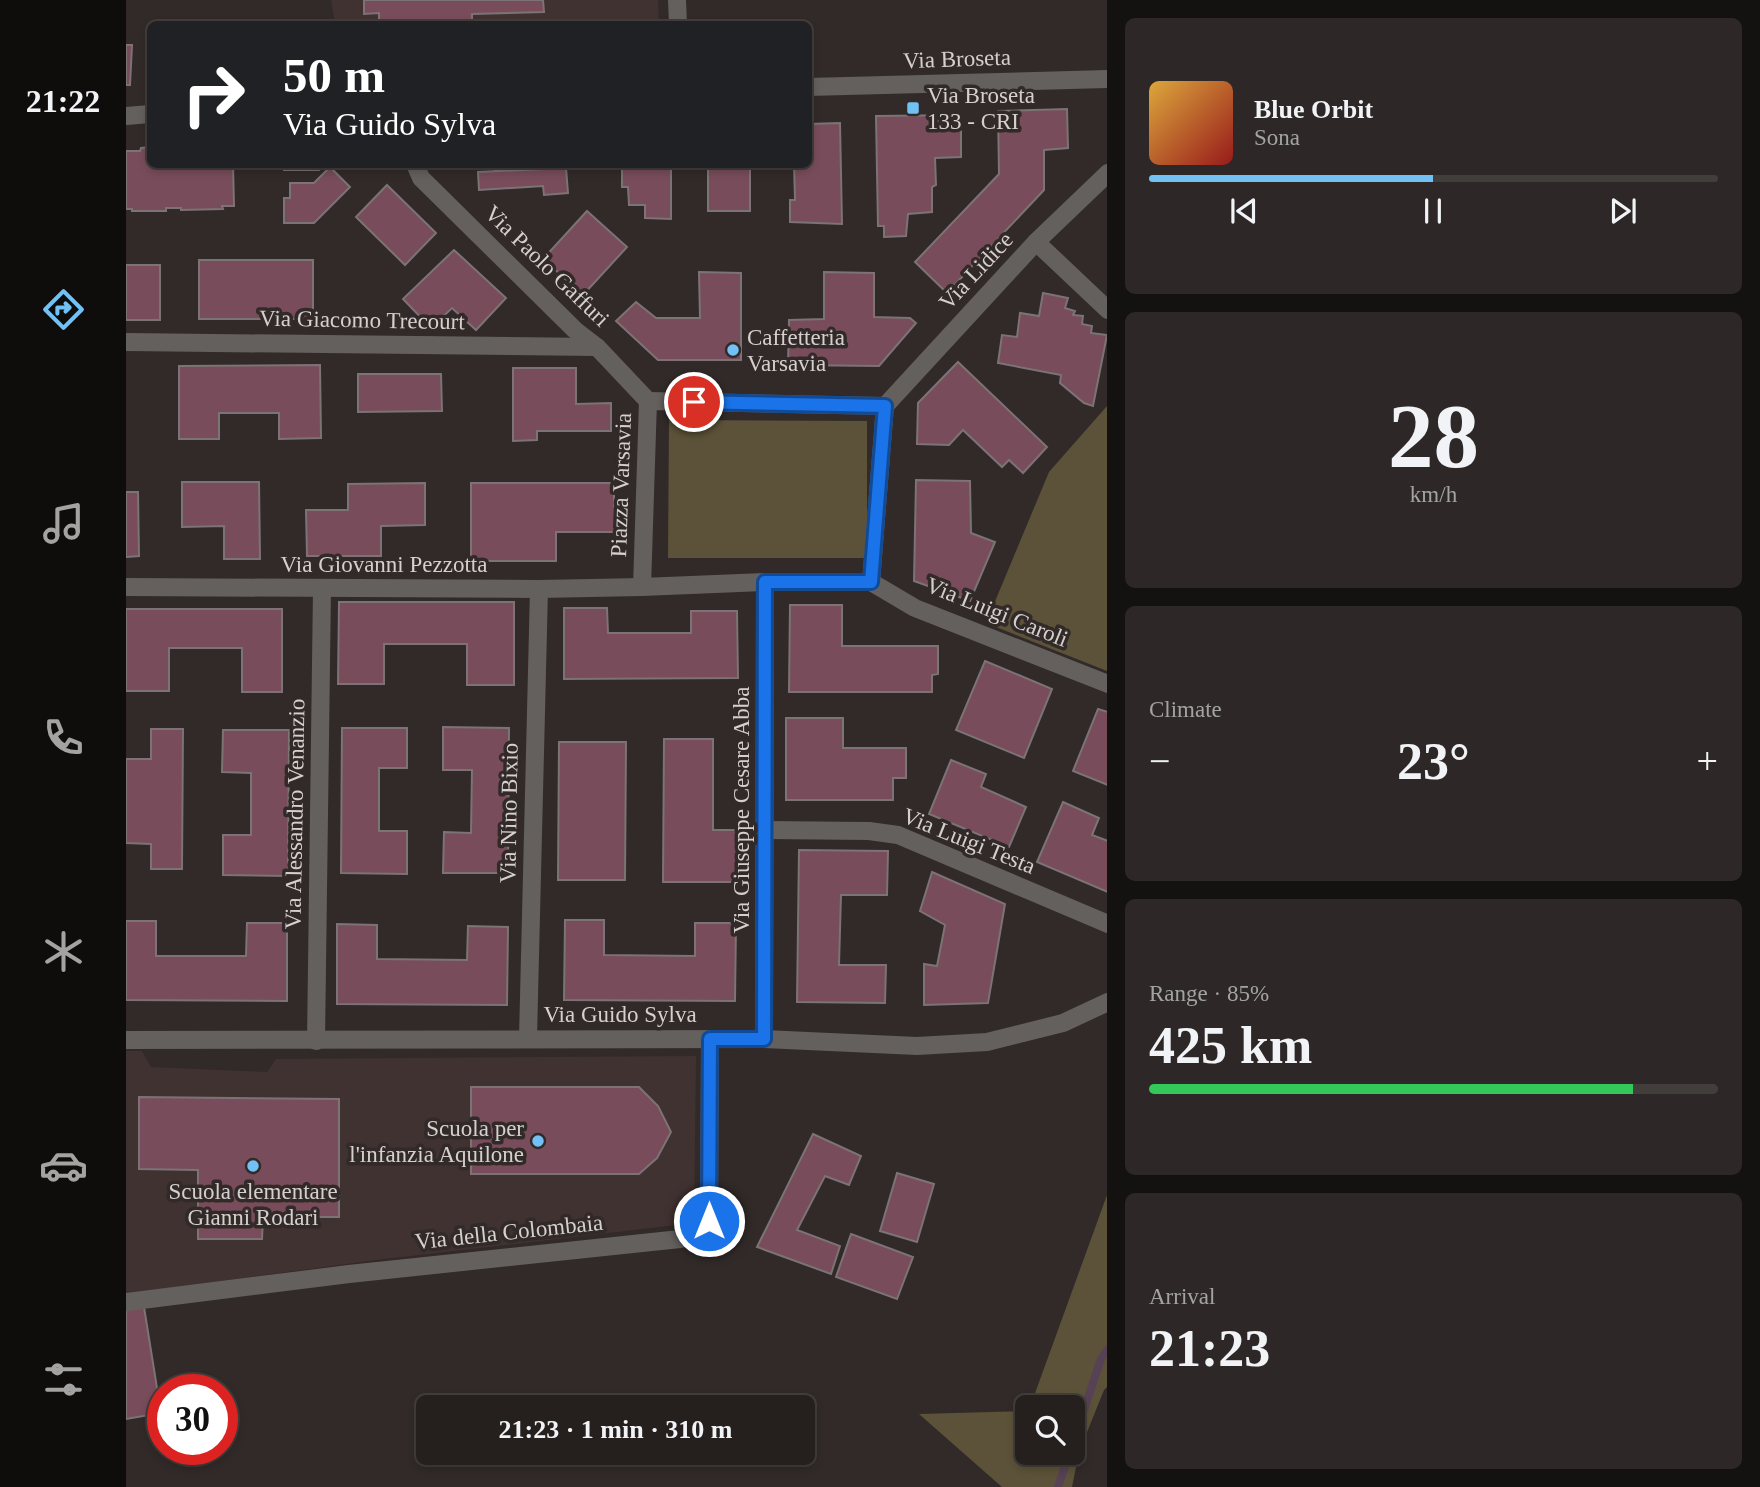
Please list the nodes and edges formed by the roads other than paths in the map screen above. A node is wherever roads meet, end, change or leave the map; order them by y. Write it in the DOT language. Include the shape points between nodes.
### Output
graph roads {
  1 [pos="677,0"];
  2 [pos="678,21"];
  3 [pos="1107,79"];
  4 [pos="812,88"];
  5 [pos="147,114"];
  6 [pos="126,116"];
  7 [pos="417,168"];
  8 [pos="1107,173"];
  9 [pos="1036,242"];
  10 [pos="1107,310"];
  11 [pos="126,342"];
  12 [pos="597,347"];
  13 [pos="648,401"];
  14 [pos="885,406"];
  15 [pos="765,582"];
  16 [pos="871,582"];
  17 [pos="126,587"];
  18 [pos="642,587"];
  19 [pos="322,588"];
  20 [pos="539,589"];
  21 [pos="1107,684"];
  22 [pos="765,830"];
  23 [pos="1107,924"];
  24 [pos="1107,1002"];
  25 [pos="528,1038"];
  26 [pos="710,1039"];
  27 [pos="764,1039"];
  28 [pos="126,1040"];
  29 [pos="316,1041"];
  30 [pos="126,1302"];
  1 -- 2 [label="street"];
  3 -- 4 [label="street, Via Broseta"];
  5 -- 6 [label="street"];
  7 -- 12 [label="street, Via Paolo Gaffuri" via="421,178"];
  8 -- 9 [label="street, Via Lidice"];
  9 -- 10 [label="street"];
  9 -- 14 [label="street, Via Lidice"];
  11 -- 12 [label="street, Via Giacomo Trecourt"];
  12 -- 13 [label="street, Via Paolo Gaffuri"];
  13 -- 14 [label="street, Piazza Varsavia"];
  13 -- 18 [label="street, Piazza Varsavia"];
  14 -- 16 [label="street"];
  15 -- 16 [label="street, Piazza Varsavia"];
  15 -- 18 [label="street, Piazza Varsavia"];
  15 -- 22 [label="street, Via Giuseppe Cesare Abba"];
  16 -- 21 [label="street, Via Luigi Caroli" via="915,608"];
  17 -- 19 [label="street, Via Giovanni Pezzotta"];
  18 -- 20 [label="street, Via Giovanni Pezzotta"];
  19 -- 20 [label="street, Via Giovanni Pezzotta"];
  19 -- 29 [label="street, Via Alessandro Venanzio"];
  20 -- 25 [label="street, Via Nino Bixio"];
  22 -- 23 [label="street, Via Luigi Testa" via="898,835"];
  22 -- 27 [label="street, Via Giuseppe Cesare Abba"];
  24 -- 27 [label="street, Via Guido Sylva" via="1063,1023 987,1042 917,1046"];
  25 -- 26 [label="street, Via Guido Sylva"];
  25 -- 29 [label="street, Via Guido Sylva"];
  26 -- 27 [label="street, Via Guido Sylva"];
  26 -- 30 [label="street, Via della Colombaia" via="709,1221 704,1233"];
  28 -- 29 [label="street, Via Guido Sylva"];
}
